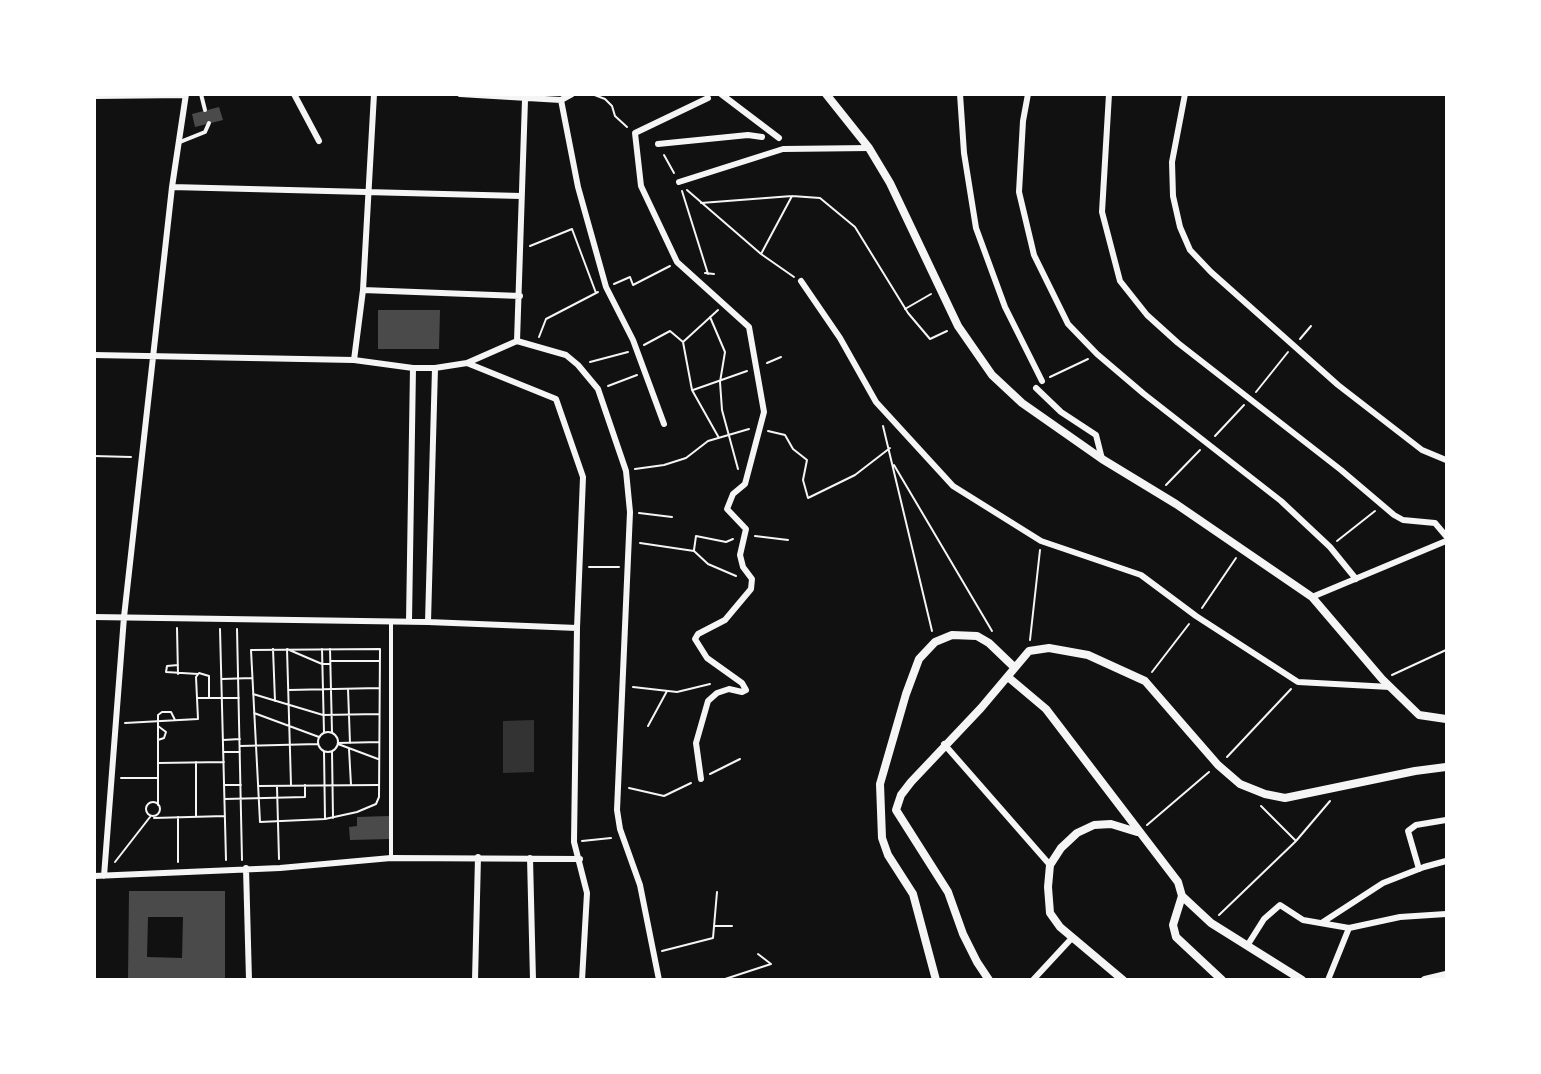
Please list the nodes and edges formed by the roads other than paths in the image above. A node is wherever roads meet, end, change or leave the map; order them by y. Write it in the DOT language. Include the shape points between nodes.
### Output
graph roads {
  1 [pos="201,94"];
  2 [pos="294,94"];
  3 [pos="374,94"];
  4 [pos="460,94"];
  5 [pos="572,94"];
  6 [pos="721,94"];
  7 [pos="826,94"];
  8 [pos="960,94"];
  9 [pos="1028,94"];
  10 [pos="1108,94"];
  11 [pos="1185,94"];
  12 [pos="186,95"];
  13 [pos="472,95"];
  14 [pos="94,96"];
  15 [pos="708,98"];
  16 [pos="525,100"];
  17 [pos="561,100"];
  18 [pos="206,110"];
  19 [pos="209,123"];
  20 [pos="762,137"];
  21 [pos="779,138"];
  22 [pos="319,141"];
  23 [pos="180,142"];
  24 [pos="658,144"];
  25 [pos="869,148"];
  26 [pos="679,182"];
  27 [pos="172,187"];
  28 [pos="369,192"];
  29 [pos="520,196"];
  30 [pos="801,281"];
  31 [pos="363,290"];
  32 [pos="520,296"];
  33 [pos="517,341"];
  34 [pos="154,354"];
  35 [pos="94,355"];
  36 [pos="354,360"];
  37 [pos="467,363"];
  38 [pos="413,368"];
  39 [pos="435,368"];
  40 [pos="1042,381"];
  41 [pos="1036,388"];
  42 [pos="664,424"];
  43 [pos="1102,459"];
  44 [pos="1446,460"];
  45 [pos="1446,536"];
  46 [pos="1446,541"];
  47 [pos="1356,579"];
  48 [pos="1312,597"];
  49 [pos="94,616"];
  50 [pos="124,617"];
  51 [pos="409,621"];
  52 [pos="391,622"];
  53 [pos="428,622"];
  54 [pos="577,628"];
  55 [pos="1014,667"];
  56 [pos="1008,677"];
  57 [pos="1390,687"];
  58 [pos="1446,719"];
  59 [pos="944,744"];
  60 [pos="1446,767"];
  61 [pos="700,778"];
  62 [pos="1446,820"];
  63 [pos="1138,832"];
  64 [pos="478,857"];
  65 [pos="391,858"];
  66 [pos="530,858"];
  67 [pos="580,859"];
  68 [pos="1446,861"];
  69 [pos="1050,865"];
  70 [pos="245,868"];
  71 [pos="1419,869"];
  72 [pos="94,876"];
  73 [pos="104,876"];
  74 [pos="1182,896"];
  75 [pos="1446,914"];
  76 [pos="1323,922"];
  77 [pos="1349,928"];
  78 [pos="1071,939"];
  79 [pos="1247,946"];
  80 [pos="1446,975"];
  81 [pos="249,980"];
  82 [pos="475,980"];
  83 [pos="532,980"];
  84 [pos="582,980"];
  85 [pos="659,980"];
  86 [pos="936,980"];
  87 [pos="989,980"];
  88 [pos="1033,980"];
  89 [pos="1123,980"];
  90 [pos="1222,980"];
  91 [pos="1302,980"];
  92 [pos="1328,980"];
  93 [pos="1425,980"];
  1 -- 18 [label="lane"];
  2 -- 22 [label="street"];
  3 -- 28 [label="street"];
  4 -- 13 [label="street"];
  5 -- 17 [label="street"];
  6 -- 21 [label="street"];
  7 -- 25 [label="street"];
  8 -- 40 [label="street" via="964,153 976,228 1005,307"];
  9 -- 47 [label="street" via="1019,192 1034,255 1068,324 1097,354 1281,501 1330,547"];
  10 -- 45 [label="street" via="1102,212 1120,281 1162,329 1382,506 1403,520 1435,523"];
  11 -- 44 [label="street" via="1172,162 1173,196 1190,250 1338,385 1422,450"];
  12 -- 14 [label="street"];
  12 -- 23 [label="street"];
  13 -- 16 [label="street"];
  15 -- 61 [label="street" via="635,133 641,186 677,262 749,327 764,412 746,484 734,494 727,508 746,529 740,555 751,576 751,590 725,620 695,639 707,658 746,690 729,689 708,701 696,743"];
  16 -- 17 [label="street"];
  16 -- 29 [label="street"];
  17 -- 42 [label="street" via="578,187 606,288 637,350"];
  19 -- 23 [label="lane" via="205,132"];
  20 -- 24 [label="street"];
  23 -- 27 [label="street"];
  25 -- 26 [label="street" via="783,149"];
  25 -- 43 [label="street" via="890,183 958,326 992,375 1022,403"];
  27 -- 28 [label="street"];
  27 -- 34 [label="street"];
  28 -- 29 [label="street"];
  28 -- 31 [label="street"];
  29 -- 32 [label="street"];
  30 -- 57 [label="street" via="840,338 876,402 952,486 1041,541 1141,575 1196,616 1298,681"];
  31 -- 32 [label="street"];
  31 -- 36 [label="street"];
  32 -- 33 [label="street"];
  33 -- 37 [label="street"];
  33 -- 85 [label="street" via="566,355 578,365 598,389 626,471 630,512 617,810 640,885"];
  34 -- 35 [label="street"];
  34 -- 36 [label="street"];
  34 -- 50 [label="street"];
  36 -- 38 [label="street"];
  37 -- 39 [label="street"];
  37 -- 54 [label="street" via="556,399 561,409 584,477"];
  38 -- 39 [label="street"];
  38 -- 51 [label="street"];
  39 -- 53 [label="street"];
  41 -- 43 [label="street" via="1061,412 1096,435"];
  43 -- 48 [label="street" via="1243,548"];
  46 -- 47 [label="street"];
  47 -- 48 [label="street"];
  48 -- 57 [label="street"];
  49 -- 50 [label="street"];
  50 -- 52 [label="street"];
  50 -- 73 [label="street"];
  51 -- 52 [label="street"];
  51 -- 53 [label="street"];
  52 -- 65 [label="lane"];
  53 -- 54 [label="street"];
  54 -- 67 [label="street" via="574,842"];
  55 -- 56 [label="street"];
  55 -- 60 [label="street" via="1029,651 1048,648 1088,655 1145,681 1218,765 1240,784 1265,794 1285,798"];
  55 -- 86 [label="street" via="977,636 952,635 935,642 920,659 906,694 880,784 882,838 888,855 914,894"];
  56 -- 59 [label="street"];
  56 -- 63 [label="street" via="1046,709"];
  57 -- 58 [label="street" via="1419,715"];
  59 -- 69 [label="street"];
  59 -- 87 [label="street" via="901,795 896,810 948,892 963,934"];
  62 -- 71 [label="street" via="1416,825 1408,831"];
  63 -- 69 [label="street" via="1111,824 1094,825 1077,833"];
  63 -- 74 [label="street" via="1178,882"];
  64 -- 65 [label="street"];
  64 -- 66 [label="street"];
  64 -- 82 [label="street"];
  65 -- 70 [label="street"];
  66 -- 67 [label="street"];
  66 -- 83 [label="street"];
  67 -- 84 [label="street" via="587,893"];
  68 -- 71 [label="street"];
  69 -- 78 [label="street" via="1050,913"];
  70 -- 73 [label="street"];
  70 -- 81 [label="street"];
  71 -- 76 [label="street" via="1383,883"];
  72 -- 73 [label="street"];
  74 -- 79 [label="street" via="1211,923"];
  74 -- 90 [label="street" via="1173,925 1176,937"];
  75 -- 77 [label="street" via="1400,917"];
  76 -- 77 [label="street"];
  76 -- 79 [label="street" via="1303,920 1280,905 1264,919"];
  77 -- 92 [label="street"];
  78 -- 88 [label="street"];
  78 -- 89 [label="street"];
  79 -- 91 [label="street"];
  80 -- 93 [label="street"];
}
